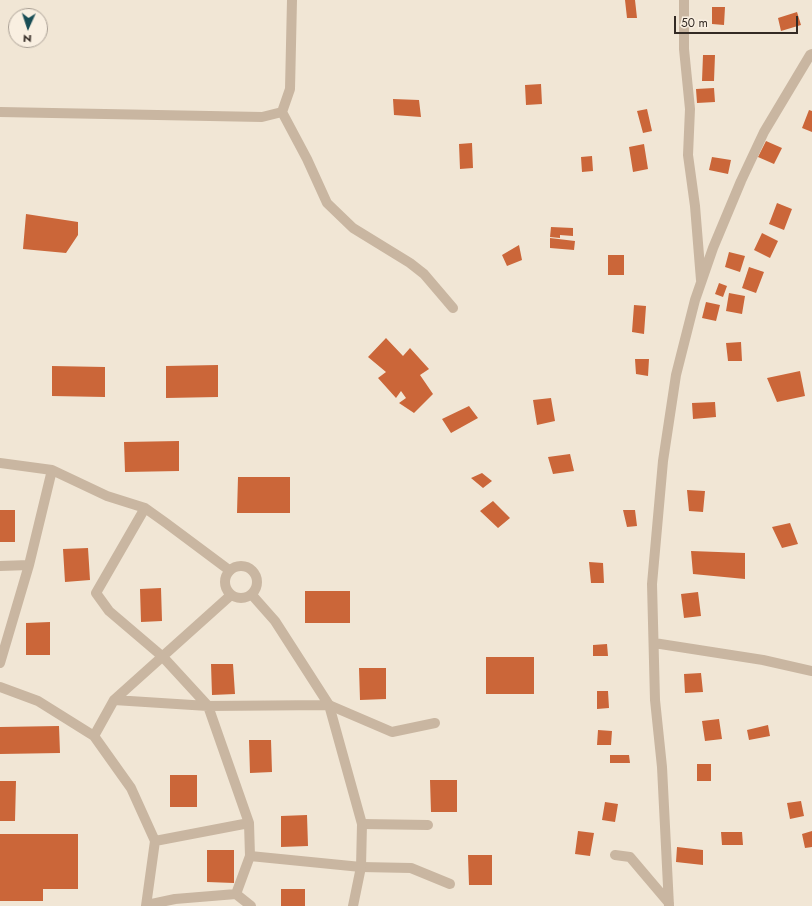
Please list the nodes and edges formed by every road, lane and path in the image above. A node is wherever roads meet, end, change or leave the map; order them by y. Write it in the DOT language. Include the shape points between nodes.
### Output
graph roads {
  1 [pos="292,0"];
  2 [pos="684,0"];
  3 [pos="812,54"];
  4 [pos="0,112"];
  5 [pos="282,112"];
  6 [pos="701,284"];
  7 [pos="453,308"];
  8 [pos="0,463"];
  9 [pos="52,470"];
  10 [pos="145,508"];
  11 [pos="29,565"];
  12 [pos="0,566"];
  13 [pos="229,570"];
  14 [pos="252,594"];
  15 [pos="231,595"];
  16 [pos="654,643"];
  17 [pos="162,657"];
  18 [pos="0,663"];
  19 [pos="812,671"];
  20 [pos="0,688"];
  21 [pos="114,700"];
  22 [pos="330,705"];
  23 [pos="208,706"];
  24 [pos="435,723"];
  25 [pos="94,736"];
  26 [pos="249,823"];
  27 [pos="362,824"];
  28 [pos="428,825"];
  29 [pos="155,841"];
  30 [pos="615,855"];
  31 [pos="250,856"];
  32 [pos="361,867"];
  33 [pos="450,884"];
  34 [pos="236,894"];
  35 [pos="147,905"];
  36 [pos="669,905"];
  37 [pos="251,906"];
  38 [pos="352,906"];
  1 -- 5 [label="street" via="290,89"];
  2 -- 6 [label="street" via="684,49 690,109 688,155"];
  3 -- 6 [label="street" via="764,132 713,248"];
  4 -- 5 [label="street" via="262,117"];
  5 -- 7 [label="street" via="327,203 353,228 424,274"];
  6 -- 16 [label="street" via="676,375 663,461 652,584"];
  8 -- 9 [label="street"];
  9 -- 10 [label="street" via="107,496"];
  9 -- 11 [label="street"];
  10 -- 13 [label="street"];
  10 -- 17 [label="street" via="96,593 109,611"];
  11 -- 12 [label="street"];
  11 -- 18 [label="street"];
  13 -- 14 [label="street" via="243,565 252,570 258,579"];
  13 -- 15 [label="street" via="224,580"];
  14 -- 15 [label="street" via="241,598"];
  14 -- 22 [label="street" via="275,621"];
  15 -- 17 [label="street"];
  16 -- 19 [label="street" via="763,660"];
  16 -- 36 [label="street" via="655,700 662,767"];
  17 -- 21 [label="street"];
  17 -- 23 [label="street"];
  20 -- 25 [label="street" via="38,701"];
  21 -- 23 [label="street"];
  21 -- 25 [label="street"];
  22 -- 23 [label="street"];
  22 -- 24 [label="street" via="392,732"];
  22 -- 27 [label="street"];
  23 -- 26 [label="street"];
  25 -- 29 [label="street" via="130,788"];
  26 -- 29 [label="street"];
  26 -- 31 [label="street"];
  27 -- 28 [label="street"];
  27 -- 32 [label="street"];
  29 -- 35 [label="street"];
  30 -- 36 [label="street" via="630,857"];
  31 -- 32 [label="street"];
  31 -- 34 [label="street"];
  32 -- 33 [label="street" via="411,868"];
  32 -- 38 [label="street"];
  34 -- 35 [label="street" via="175,899"];
  34 -- 37 [label="street"];
}
